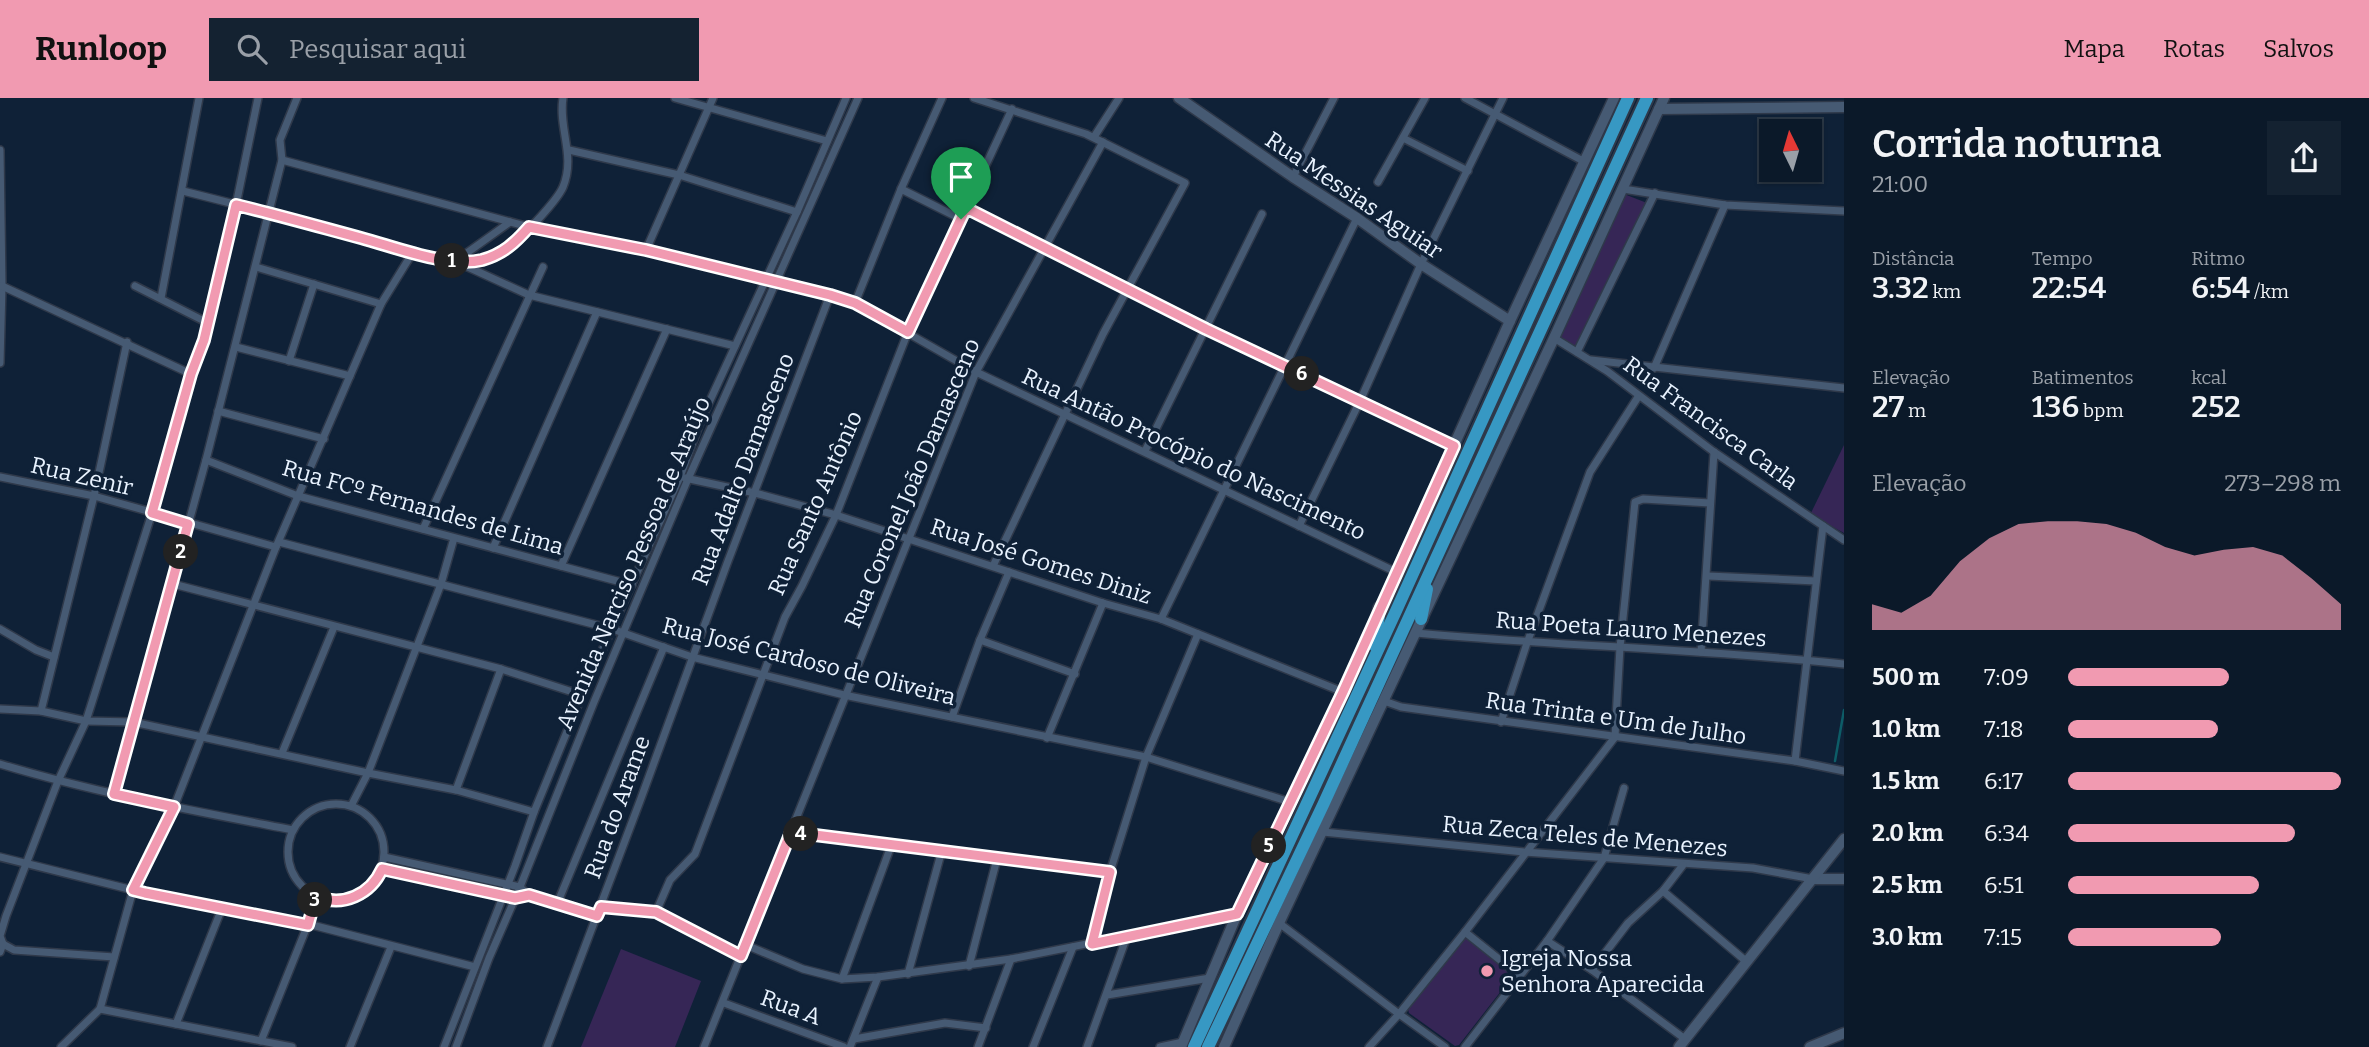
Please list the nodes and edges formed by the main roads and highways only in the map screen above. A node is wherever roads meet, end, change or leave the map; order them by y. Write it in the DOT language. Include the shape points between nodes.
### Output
graph roads {
  1 [pos="1179,98"];
  2 [pos="1614,98"];
  3 [pos="1629,98"];
  4 [pos="1647,98"];
  5 [pos="1664,98"];
  6 [pos="1827,103"];
  7 [pos="1844,107"];
  8 [pos="1659,109"];
  9 [pos="1510,321"];
  10 [pos="1430,572"];
  11 [pos="1380,608"];
  12 [pos="1421,619"];
  13 [pos="1373,659"];
  14 [pos="1844,839"];
  15 [pos="1813,879"];
  16 [pos="1844,879"];
  17 [pos="1844,1033"];
  18 [pos="1682,1043"];
  19 [pos="1192,1045"];
  20 [pos="1224,1047"];
  21 [pos="1811,1047"];
  1 -- 9 [label="main road, Rua Messias Aguiar"];
  2 -- 9 [label="main road"];
  3 -- 13 [label="highway"];
  4 -- 10 [label="highway"];
  5 -- 8 [label="main road"];
  6 -- 7 [label="main road"];
  6 -- 8 [label="main road"];
  8 -- 12 [label="main road"];
  9 -- 11 [label="main road"];
  10 -- 12 [label="highway"];
  10 -- 19 [label="highway" via="1230,999"];
  11 -- 13 [label="highway"];
  11 -- 19 [label="main road" via="1237,914 1210,978"];
  12 -- 20 [label="main road"];
  13 -- 19 [label="highway"];
  14 -- 15 [label="main road"];
  15 -- 16 [label="main road, Rua Zeca Teles de Menezes"];
  15 -- 18 [label="main road"];
  17 -- 21 [label="main road"];
}
